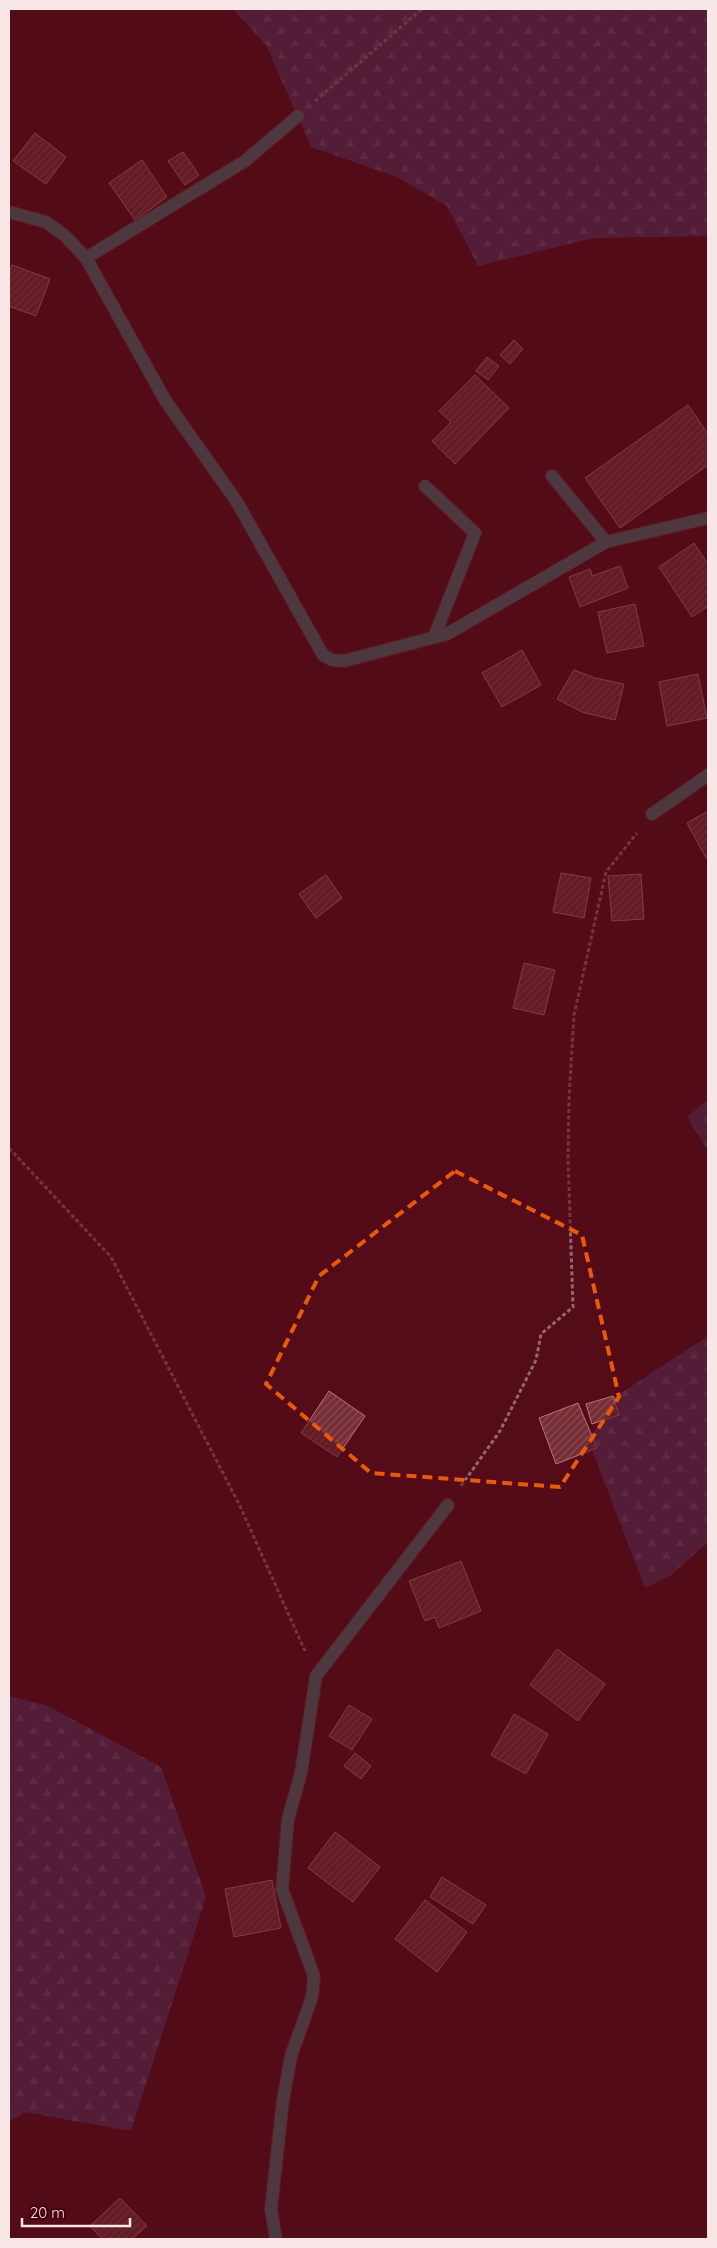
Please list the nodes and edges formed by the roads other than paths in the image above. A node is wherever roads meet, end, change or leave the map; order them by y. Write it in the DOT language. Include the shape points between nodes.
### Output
graph roads {
  1 [pos="298,116"];
  2 [pos="9,212"];
  3 [pos="86,258"];
  4 [pos="552,476"];
  5 [pos="425,486"];
  6 [pos="708,518"];
  7 [pos="606,542"];
  8 [pos="434,637"];
  9 [pos="708,775"];
  10 [pos="652,814"];
  11 [pos="448,1505"];
  12 [pos="276,2239"];
  1 -- 3 [label="street" via="245,161"];
  2 -- 3 [label="street" via="46,222"];
  3 -- 8 [label="street" via="165,400 237,502 323,655 344,661"];
  4 -- 7 [label="street"];
  5 -- 8 [label="street" via="475,533"];
  6 -- 7 [label="street"];
  7 -- 8 [label="street" via="447,634"];
  9 -- 10 [label="street"];
  11 -- 12 [label="street" via="316,1676 301,1773 288,1819 282,1889 314,1976 312,1997 291,2056 283,2100 271,2210"];
}
